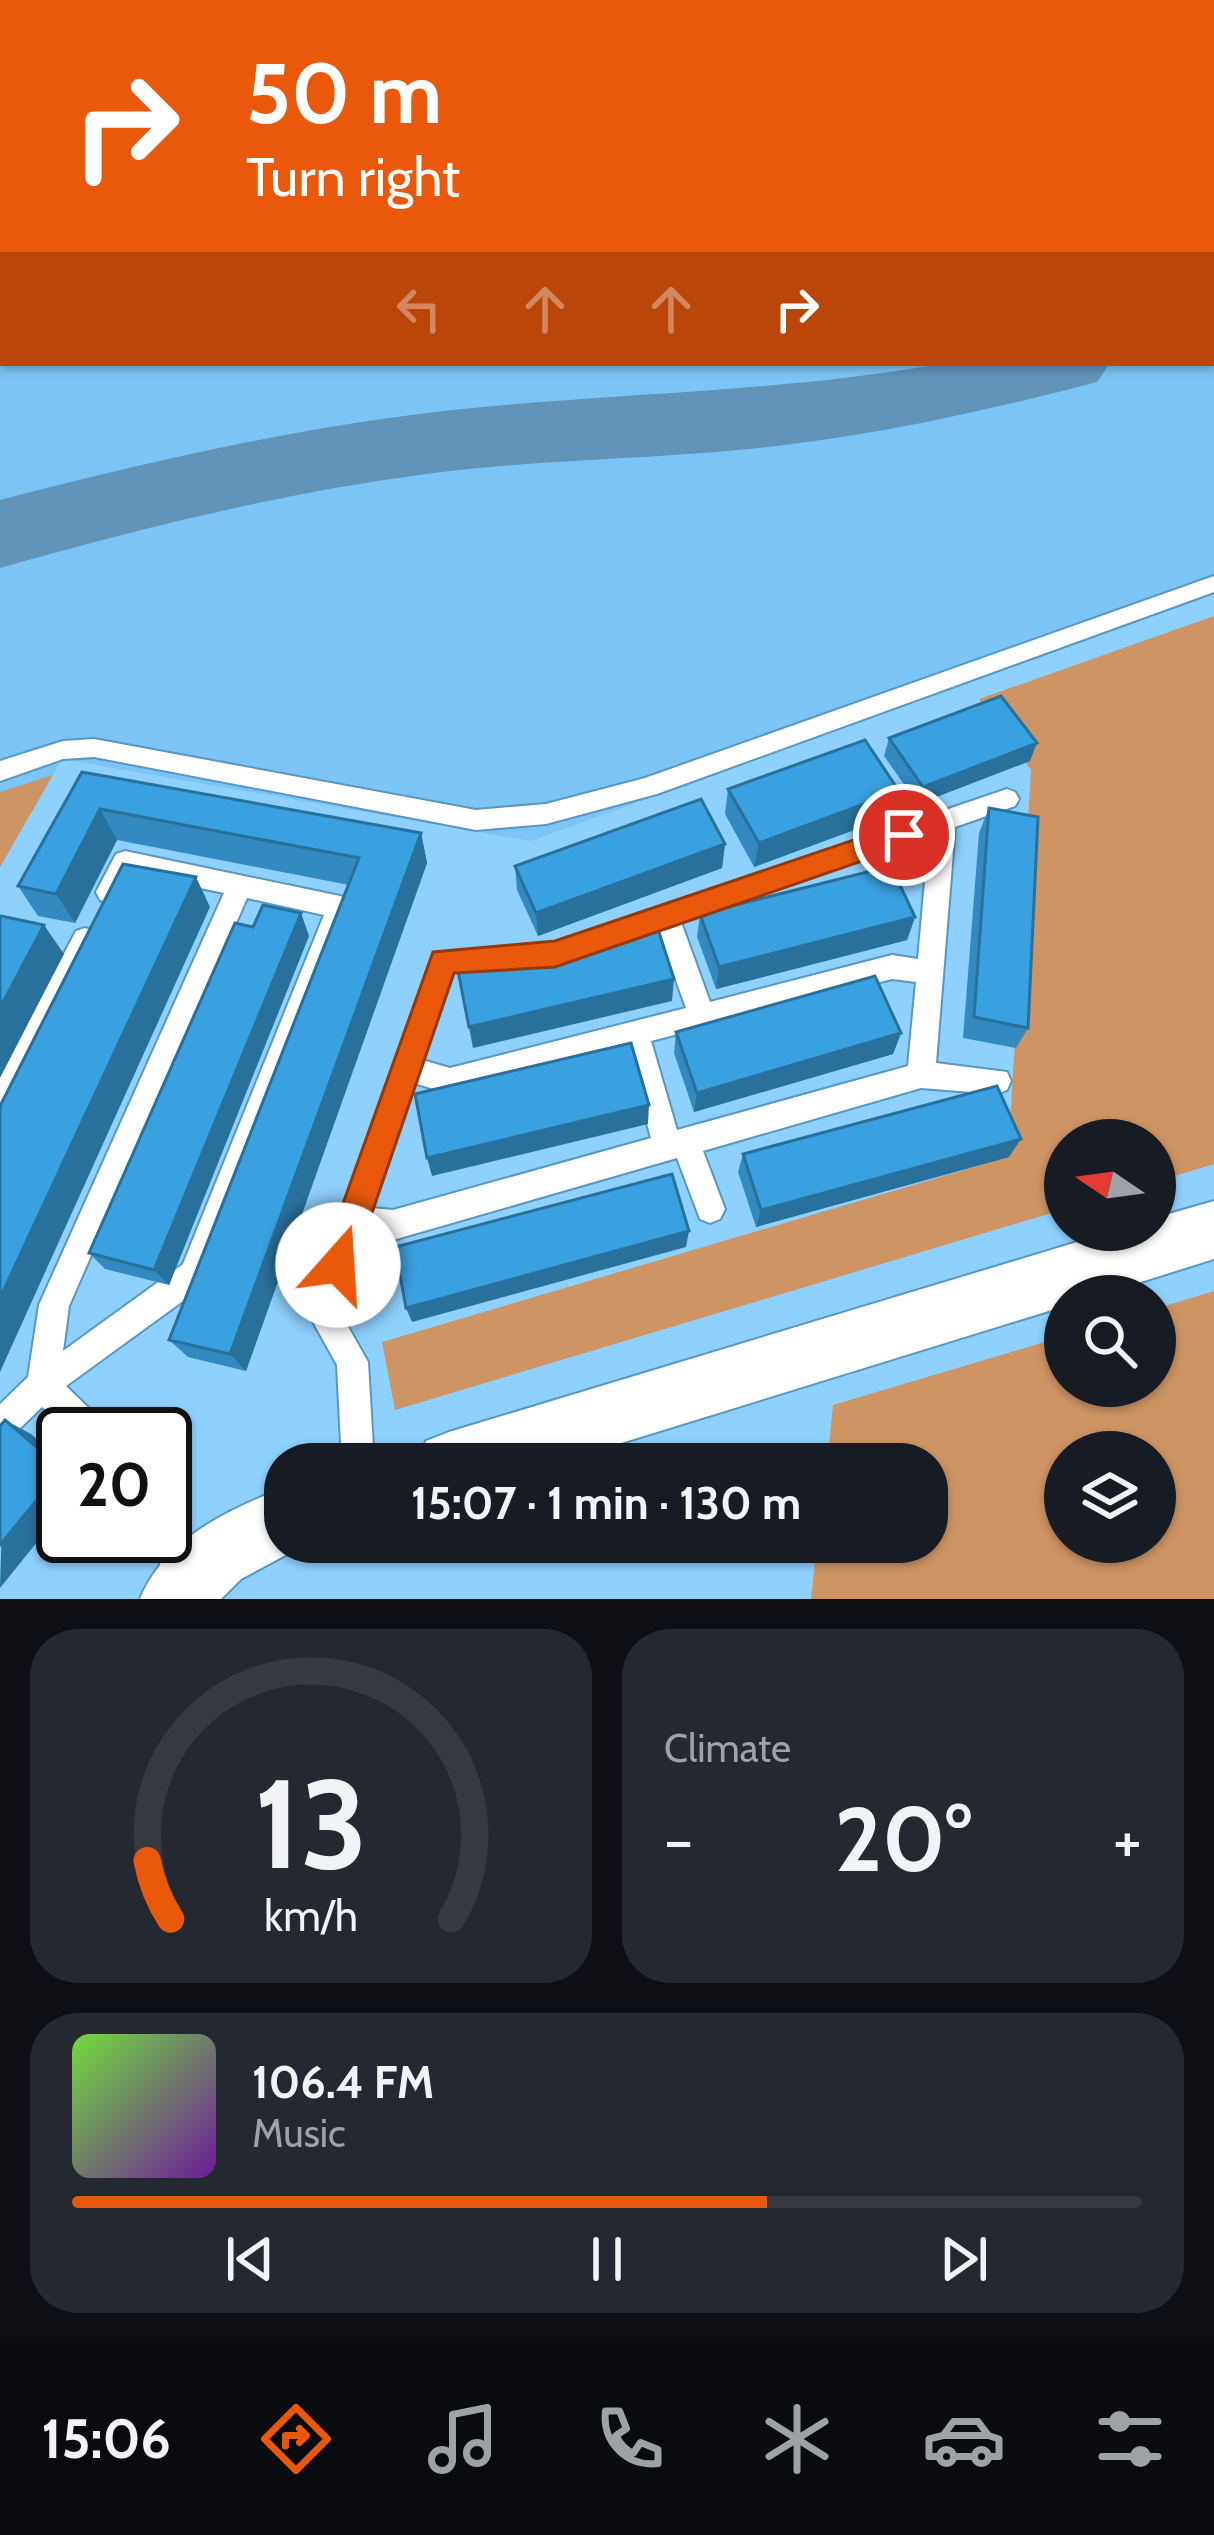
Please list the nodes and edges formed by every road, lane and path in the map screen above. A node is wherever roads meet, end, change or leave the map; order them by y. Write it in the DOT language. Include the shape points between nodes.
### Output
graph roads {
  1 [pos="1214,584"];
  2 [pos="0,771"];
  3 [pos="1007,799"];
  4 [pos="944,821"];
  5 [pos="240,885"];
  6 [pos="666,916"];
  7 [pos="930,973"];
  8 [pos="702,1016"];
  9 [pos="635,1033"];
  10 [pos="406,1068"];
  11 [pos="921,1075"];
  12 [pos="997,1081"];
  13 [pos="0,1103"];
  14 [pos="677,1144"];
  15 [pos="710,1209"];
  16 [pos="354,1220"];
  17 [pos="1214,1230"];
  18 [pos="42,1385"];
  19 [pos="65,1407"];
  20 [pos="0,1426"];
  21 [pos="357,1443"];
  22 [pos="518,1443"];
  23 [pos="264,1531"];
  24 [pos="175,1573"];
  1 -- 2 [label="lane" via="916,695 536,818 476,820 94,748"];
  3 -- 4 [label="lane"];
  4 -- 6 [label="lane"];
  4 -- 7 [label="lane"];
  5 -- 13 [label="lane" via="125,861"];
  5 -- 18 [label="lane" via="54,1305"];
  5 -- 18 [label="lane" via="340,907 194,1274"];
  6 -- 8 [label="lane"];
  6 -- 10 [label="lane" via="555,954 443,961"];
  7 -- 8 [label="lane" via="892,968"];
  7 -- 11 [label="lane"];
  8 -- 9 [label="lane"];
  9 -- 10 [label="lane" via="450,1081"];
  9 -- 14 [label="lane"];
  10 -- 16 [label="lane"];
  11 -- 12 [label="lane"];
  11 -- 14 [label="lane"];
  14 -- 15 [label="lane"];
  14 -- 16 [label="lane" via="393,1225"];
  16 -- 21 [label="lane" via="322,1311 352,1362"];
  17 -- 22 [label="street"];
  18 -- 19 [label="lane"];
  18 -- 20 [label="lane"];
  23 -- 24 [label="street"];
}
